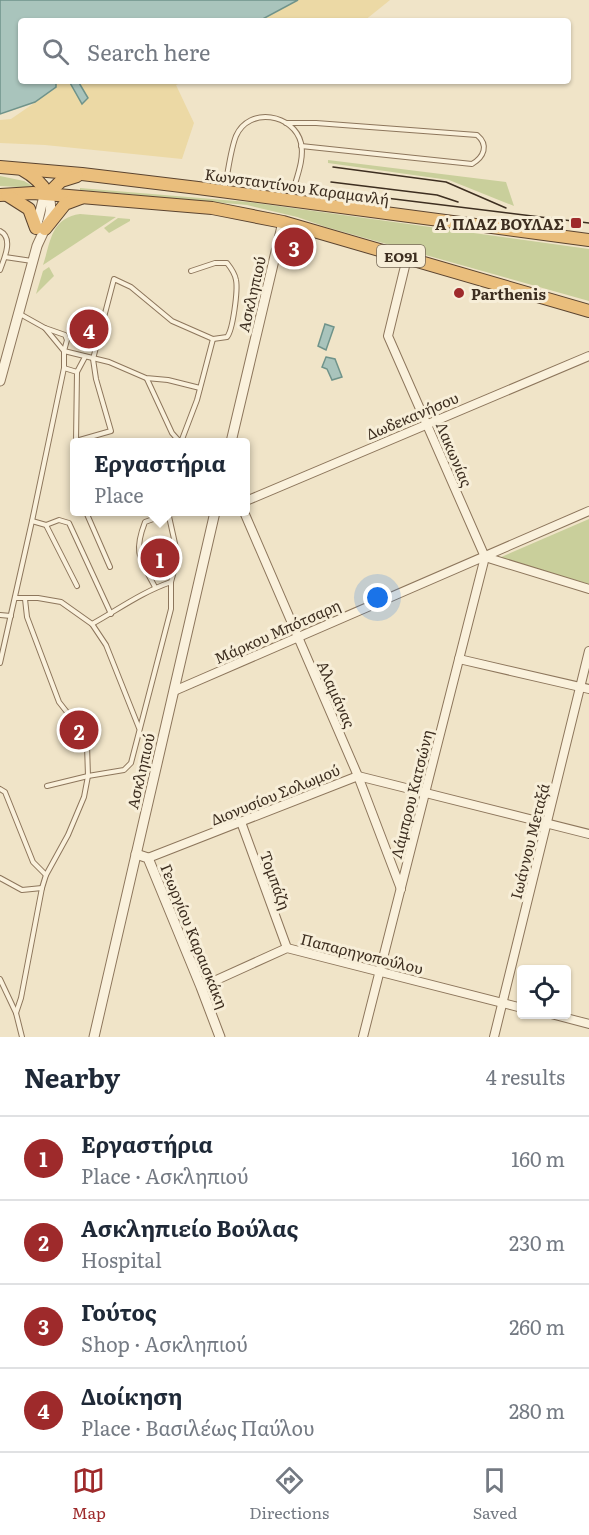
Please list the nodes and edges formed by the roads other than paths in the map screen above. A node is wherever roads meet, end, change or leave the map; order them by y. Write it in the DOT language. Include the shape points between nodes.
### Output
graph roads {
  1 [pos="286,123"];
  2 [pos="301,146"];
  3 [pos="0,167"];
  4 [pos="19,168"];
  5 [pos="82,174"];
  6 [pos="224,191"];
  7 [pos="48,194"];
  8 [pos="3,195"];
  9 [pos="85,196"];
  10 [pos="290,200"];
  11 [pos="283,222"];
  12 [pos="41,228"];
  13 [pos="0,231"];
  14 [pos="589,240"];
  15 [pos="5,257"];
  16 [pos="407,258"];
  17 [pos="32,262"];
  18 [pos="0,270"];
  19 [pos="191,271"];
  20 [pos="589,311"];
  21 [pos="19,313"];
  22 [pos="45,328"];
  23 [pos="213,339"];
  24 [pos="64,351"];
  25 [pos="589,356"];
  26 [pos="85,357"];
  27 [pos="93,359"];
  28 [pos="64,368"];
  29 [pos="77,372"];
  30 [pos="146,378"];
  31 [pos="0,381"];
  32 [pos="200,388"];
  33 [pos="427,423"];
  34 [pos="76,438"];
  35 [pos="89,438"];
  36 [pos="177,438"];
  37 [pos="182,438"];
  38 [pos="232,438"];
  39 [pos="250,499"];
  40 [pos="589,511"];
  41 [pos="88,516"];
  42 [pos="160,516"];
  43 [pos="169,516"];
  44 [pos="215,516"];
  45 [pos="246,516"];
  46 [pos="32,521"];
  47 [pos="46,525"];
  48 [pos="485,557"];
  49 [pos="110,567"];
  50 [pos="171,582"];
  51 [pos="77,586"];
  52 [pos="155,587"];
  53 [pos="589,589"];
  54 [pos="15,598"];
  55 [pos="25,599"];
  56 [pos="111,614"];
  57 [pos="0,615"];
  58 [pos="11,616"];
  59 [pos="92,624"];
  60 [pos="297,637"];
  61 [pos="589,651"];
  62 [pos="459,659"];
  63 [pos="0,663"];
  64 [pos="580,688"];
  65 [pos="589,689"];
  66 [pos="174,691"];
  67 [pos="140,729"];
  68 [pos="88,776"];
  69 [pos="358,776"];
  70 [pos="47,786"];
  71 [pos="0,789"];
  72 [pos="426,793"];
  73 [pos="241,822"];
  74 [pos="548,824"];
  75 [pos="589,834"];
  76 [pos="136,854"];
  77 [pos="148,858"];
  78 [pos="46,875"];
  79 [pos="0,878"];
  80 [pos="42,888"];
  81 [pos="401,889"];
  82 [pos="287,948"];
  83 [pos="380,972"];
  84 [pos="0,980"];
  85 [pos="201,987"];
  86 [pos="502,1003"];
  87 [pos="517,1007"];
  88 [pos="16,1013"];
  89 [pos="570,1019"];
  90 [pos="589,1024"];
  91 [pos="22,1037"];
  92 [pos="94,1037"];
  93 [pos="219,1037"];
  94 [pos="363,1037"];
  95 [pos="494,1037"];
  1 -- 2 [label="lane" via="295,130"];
  1 -- 2 [label="lane" via="477,135 484,146 483,154 472,164"];
  1 -- 6 [label="lane" via="264,117 243,126 236,135"];
  2 -- 10 [label="lane"];
  3 -- 4 [label="highway, Κωνσταντίνου Καραμανλή"];
  4 -- 5 [label="highway, Κωνσταντίνου Καραμανλή"];
  4 -- 7 [label="highway" via="31,174"];
  5 -- 6 [label="highway, Κωνσταντίνου Καραμανλή"];
  5 -- 7 [label="highway" via="61,181"];
  6 -- 10 [label="highway, Κωνσταντίνου Καραμανλή"];
  7 -- 8 [label="highway, ΕΟ91"];
  7 -- 9 [label="highway, ΕΟ91"];
  7 -- 12 [label="street" via="51,210"];
  8 -- 12 [label="highway" via="28,209"];
  9 -- 11 [label="highway, ΕΟ91" via="212,208"];
  9 -- 12 [label="highway" via="65,204"];
  10 -- 14 [label="highway, Κωνσταντίνου Καραμανλή"];
  11 -- 16 [label="highway, ΕΟ91"];
  11 -- 38 [label="street, Ασκληπιού"];
  12 -- 17 [label="street"];
  13 -- 15 [label="lane" via="7,238"];
  15 -- 17 [label="lane"];
  15 -- 18 [label="lane"];
  16 -- 20 [label="highway, ΕΟ91"];
  16 -- 33 [label="street, Λακωνίας" via="388,336"];
  17 -- 21 [label="street"];
  19 -- 23 [label="lane" via="227,263 236,281 230,335"];
  21 -- 22 [label="lane"];
  21 -- 31 [label="street"];
  22 -- 24 [label="lane"];
  22 -- 24 [label="lane" via="65,335"];
  23 -- 27 [label="lane" via="172,321 131,287 114,279"];
  23 -- 32 [label="lane"];
  24 -- 26 [label="lane"];
  24 -- 28 [label="lane"];
  25 -- 33 [label="street, Δωδεκανήσου"];
  26 -- 27 [label="lane"];
  26 -- 29 [label="lane"];
  27 -- 30 [label="lane"];
  27 -- 35 [label="lane" via="111,431"];
  28 -- 29 [label="lane"];
  28 -- 46 [label="lane"];
  29 -- 34 [label="lane"];
  30 -- 32 [label="lane"];
  30 -- 36 [label="lane"];
  32 -- 37 [label="lane"];
  33 -- 39 [label="street, Δωδεκανήσου"];
  33 -- 48 [label="street, Λακωνίας"];
  40 -- 48 [label="street, Μάρκου Μπότσαρη"];
  41 -- 49 [label="lane"];
  42 -- 52 [label="lane" via="145,522 138,552"];
  43 -- 50 [label="lane" via="178,557"];
  44 -- 66 [label="street, Ασκληπιού"];
  45 -- 60 [label="street, Αλαμάνας"];
  46 -- 47 [label="lane"];
  46 -- 54 [label="lane"];
  47 -- 51 [label="lane"];
  47 -- 56 [label="lane" via="59,520 69,523"];
  48 -- 53 [label="street"];
  48 -- 60 [label="street, Μάρκου Μπότσαρη"];
  48 -- 62 [label="street, Λάμπρου Κατσώνη"];
  50 -- 52 [label="lane"];
  50 -- 67 [label="lane" via="171,609"];
  52 -- 56 [label="lane"];
  54 -- 55 [label="lane"];
  54 -- 58 [label="lane"];
  55 -- 59 [label="lane" via="61,602"];
  55 -- 68 [label="lane" via="27,617 59,702 87,745"];
  56 -- 59 [label="lane"];
  57 -- 58 [label="lane"];
  58 -- 63 [label="lane"];
  59 -- 67 [label="lane" via="106,645"];
  60 -- 66 [label="street, Μάρκου Μπότσαρη"];
  60 -- 69 [label="street, Αλαμάνας"];
  61 -- 64 [label="street, Ιωάννου Μεταξά"];
  62 -- 64 [label="street"];
  62 -- 72 [label="street, Λάμπρου Κατσώνη"];
  64 -- 65 [label="street"];
  64 -- 74 [label="street, Ιωάννου Μεταξά"];
  66 -- 76 [label="street, Ασκληπιού"];
  67 -- 68 [label="lane" via="131,763 124,770"];
  68 -- 70 [label="lane"];
  68 -- 78 [label="lane" via="68,836"];
  69 -- 72 [label="street, Διονυσίου Σολωμού"];
  69 -- 73 [label="street, Διονυσίου Σολωμού"];
  69 -- 81 [label="street, Αλαμάνας"];
  71 -- 78 [label="lane" via="5,792 33,862"];
  72 -- 74 [label="street, Διονυσίου Σολωμού"];
  72 -- 81 [label="street, Λάμπρου Κατσώνη"];
  73 -- 77 [label="street, Διονυσίου Σολωμού"];
  73 -- 82 [label="street, Τομπάζη"];
  74 -- 75 [label="street, Διονυσίου Σολωμού"];
  74 -- 86 [label="street, Ιωάννου Μεταξά"];
  76 -- 77 [label="street, Γεωργίου Καραισκάκη"];
  76 -- 92 [label="street, Ασκληπιού"];
  77 -- 85 [label="street, Γεωργίου Καραισκάκη"];
  78 -- 80 [label="lane"];
  79 -- 80 [label="lane" via="22,890"];
  80 -- 88 [label="lane"];
  81 -- 83 [label="street, Λάμπρου Κατσώνη"];
  82 -- 83 [label="street, Παπαρηγοπούλου"];
  82 -- 85 [label="street, Παπαρηγοπούλου"];
  83 -- 86 [label="street, Παπαρηγοπούλου"];
  83 -- 94 [label="street, Λάμπρου Κατσώνη"];
  84 -- 88 [label="lane"];
  85 -- 93 [label="street, Γεωργίου Καραισκάκη"];
  86 -- 87 [label="street, Παπαρηγοπούλου"];
  86 -- 95 [label="street, Ιωάννου Μεταξά"];
  88 -- 91 [label="lane"];
  89 -- 90 [label="street"];
}
